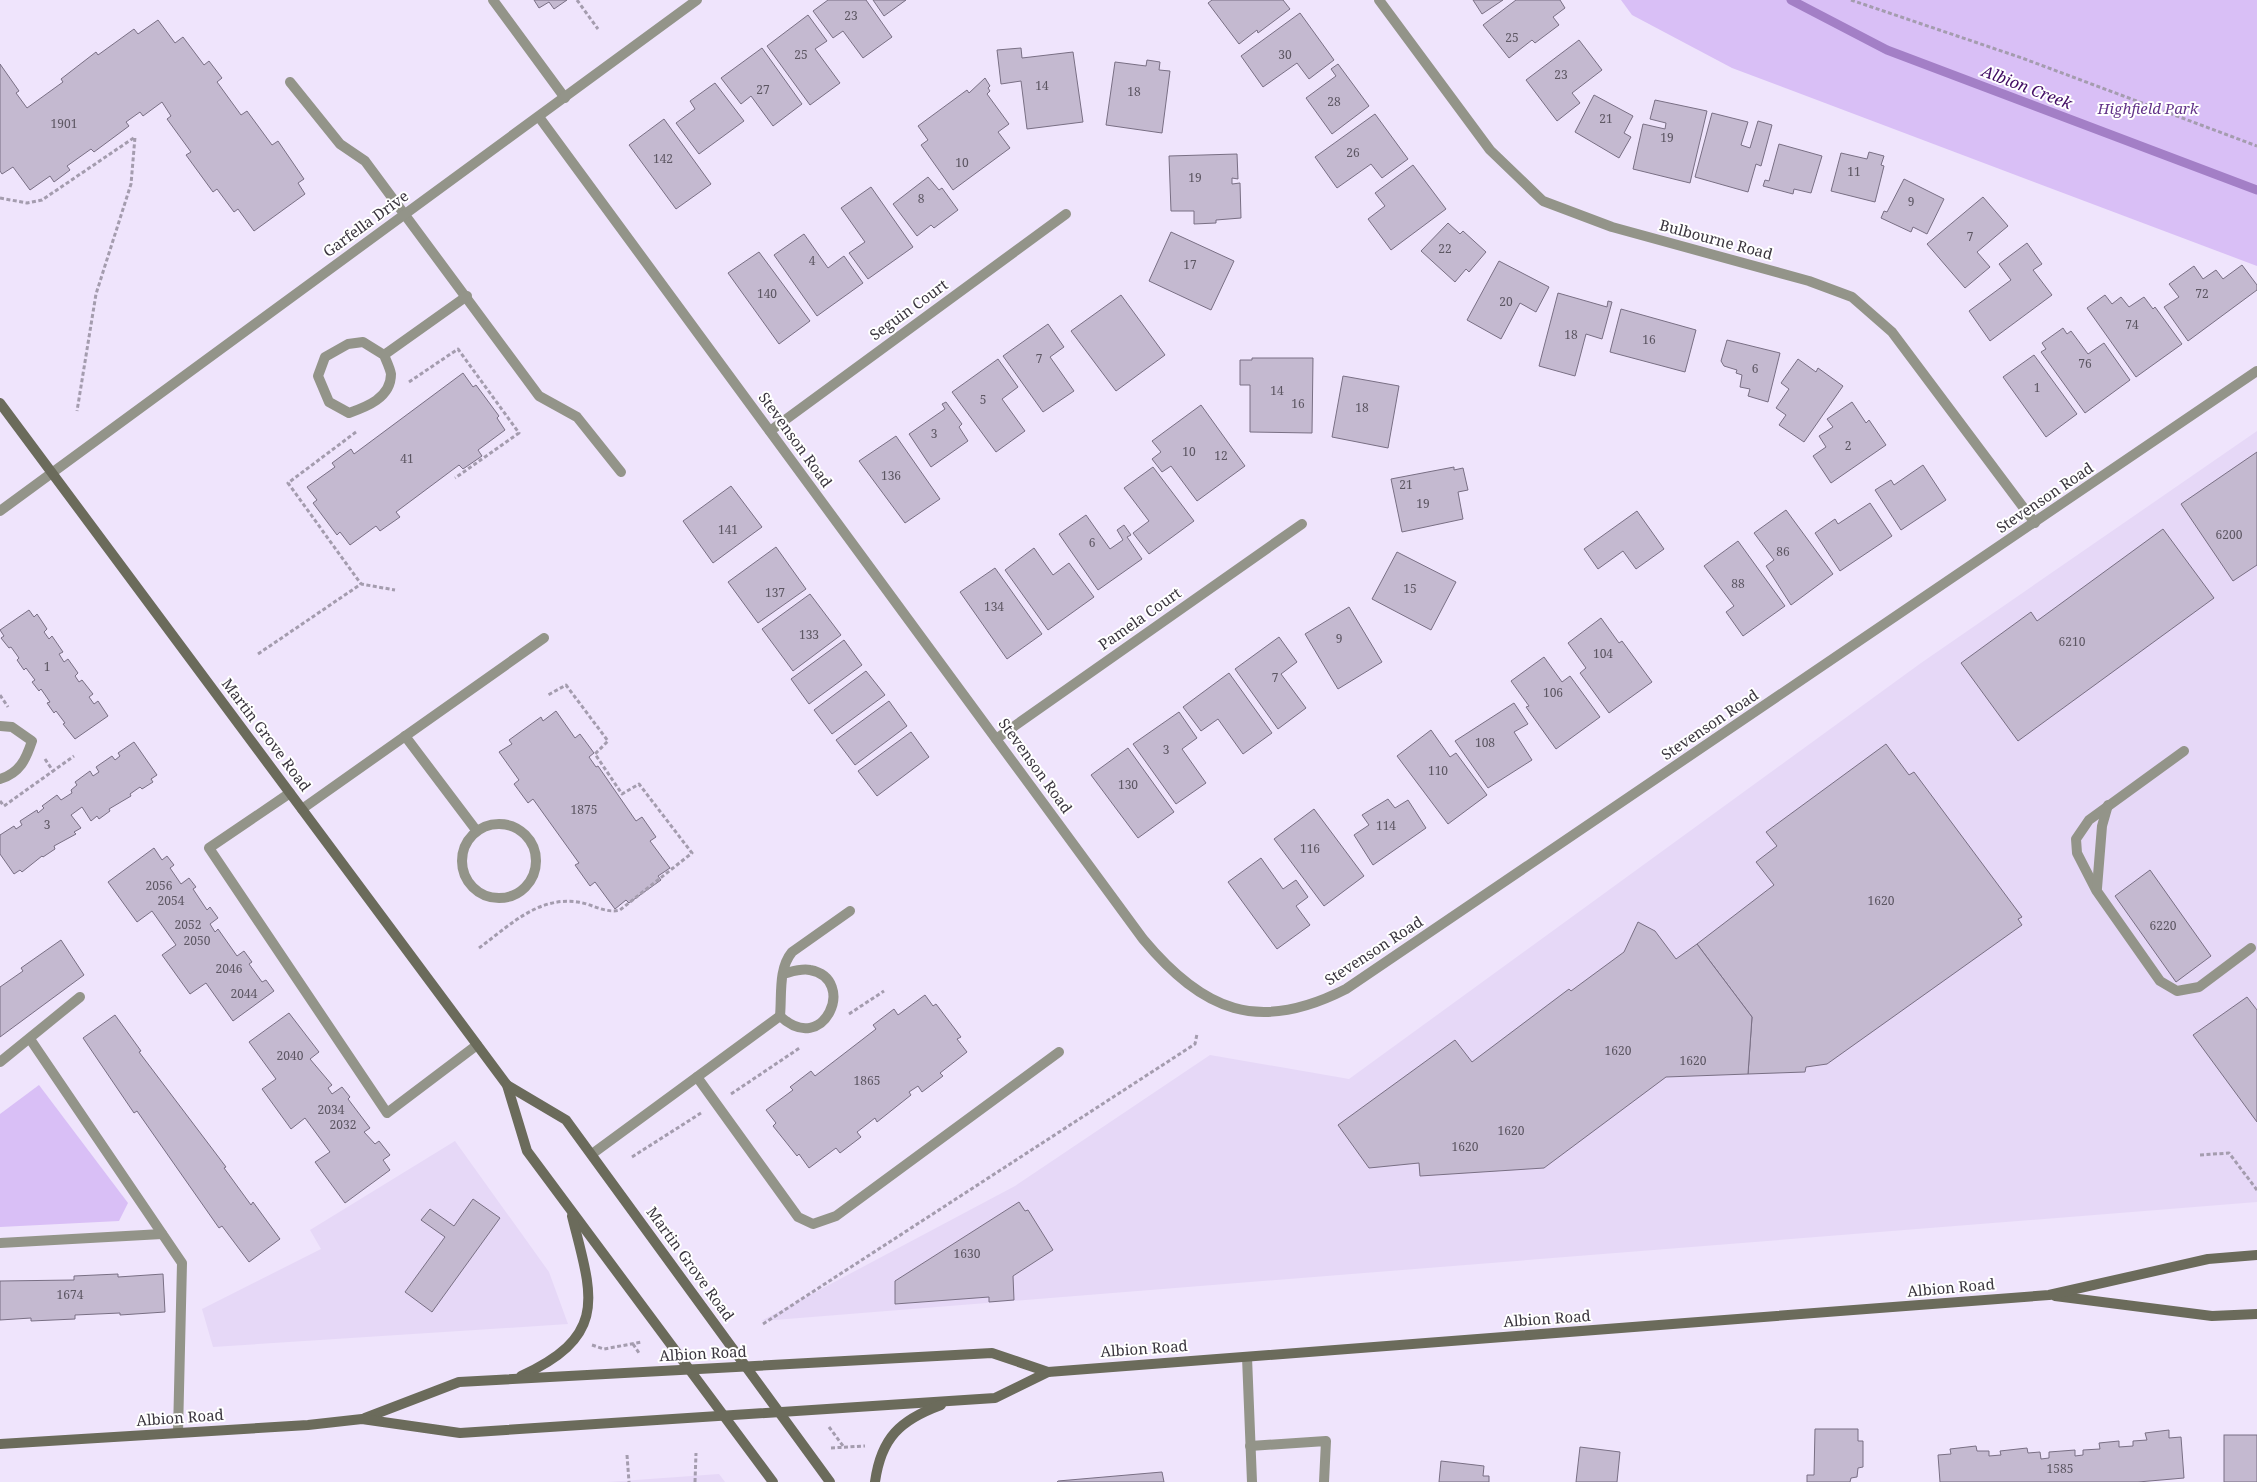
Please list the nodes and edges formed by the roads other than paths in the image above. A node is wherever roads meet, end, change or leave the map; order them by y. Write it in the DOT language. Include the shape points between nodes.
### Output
graph roads {
  1 [pos="493,0"];
  2 [pos="697,0"];
  3 [pos="1379,0"];
  4 [pos="290,82"];
  5 [pos="564,98"];
  6 [pos="539,117"];
  7 [pos="405,214"];
  8 [pos="1066,214"];
  9 [pos="467,296"];
  10 [pos="384,355"];
  11 [pos="2257,371"];
  12 [pos="0,403"];
  13 [pos="770,431"];
  14 [pos="53,472"];
  15 [pos="621,472"];
  16 [pos="0,511"];
  17 [pos="2035,523"];
  18 [pos="1302,524"];
  19 [pos="544,638"];
  20 [pos="0,726"];
  21 [pos="405,736"];
  22 [pos="996,739"];
  23 [pos="2184,750"];
  24 [pos="0,779"];
  25 [pos="290,793"];
  26 [pos="2108,805"];
  27 [pos="302,809"];
  28 [pos="476,830"];
  29 [pos="2096,890"];
  30 [pos="850,911"];
  31 [pos="2252,948"];
  32 [pos="783,974"];
  33 [pos="80,997"];
  34 [pos="780,1016"];
  35 [pos="30,1039"];
  36 [pos="477,1045"];
  37 [pos="1059,1052"];
  38 [pos="0,1062"];
  39 [pos="697,1077"];
  40 [pos="507,1085"];
  41 [pos="592,1154"];
  42 [pos="570,1210"];
  43 [pos="162,1234"];
  44 [pos="0,1243"];
  45 [pos="2257,1255"];
  46 [pos="2049,1295"];
  47 [pos="2257,1314"];
  48 [pos="1247,1357"];
  49 [pos="745,1366"];
  50 [pos="689,1369"];
  51 [pos="1048,1372"];
  52 [pos="514,1379"];
  53 [pos="952,1401"];
  54 [pos="779,1412"];
  55 [pos="724,1416"];
  56 [pos="362,1419"];
  57 [pos="178,1433"];
  58 [pos="0,1444"];
  59 [pos="1250,1446"];
  60 [pos="773,1482"];
  61 [pos="830,1482"];
  62 [pos="875,1482"];
  63 [pos="1252,1482"];
  64 [pos="1324,1482"];
  1 -- 5 [label="street"];
  2 -- 5 [label="street, Garfella Drive"];
  3 -- 17 [label="street, Bulbourne Road" via="1490,150 1544,201 1612,227 1809,281 1852,297 1892,332"];
  4 -- 7 [label="street" via="340,144 365,161"];
  5 -- 6 [label="street, Garfella Drive"];
  6 -- 7 [label="street, Garfella Drive"];
  6 -- 13 [label="street, Stevenson Road"];
  7 -- 9 [label="street"];
  7 -- 14 [label="street, Garfella Drive"];
  8 -- 13 [label="street, Seguin Court"];
  9 -- 10 [label="street"];
  9 -- 15 [label="street" via="539,396 578,417"];
  10 -- 10 [label="street" via="363,342 348,344 325,357 318,376 329,402 349,413 373,404 385,391 391,374"];
  11 -- 17 [label="street, Stevenson Road"];
  12 -- 14 [label="main road, Martin Grove Road"];
  13 -- 22 [label="street, Stevenson Road"];
  14 -- 16 [label="street, Garfella Drive"];
  14 -- 25 [label="main road, Martin Grove Road"];
  17 -- 22 [label="street, Stevenson Road" via="1346,989 1318,1003 1290,1010 1264,1012 1213,1002 1189,987 1166,966"];
  18 -- 22 [label="street, Pamela Court"];
  19 -- 21 [label="street"];
  20 -- 24 [label="street" via="12,727 32,741 26,760 8,777"];
  21 -- 27 [label="street"];
  21 -- 28 [label="street"];
  23 -- 26 [label="street"];
  25 -- 27 [label="main road, Martin Grove Road"];
  25 -- 36 [label="street" via="209,848 387,1113"];
  26 -- 29 [label="street" via="2102,826"];
  26 -- 29 [label="street" via="2089,820 2076,839 2077,853"];
  27 -- 36 [label="main road, Martin Grove Road"];
  28 -- 28 [label="street" via="463,851 462,864 472,887 495,898 520,892 529,884 537,862 530,840 517,828 500,824"];
  29 -- 31 [label="street" via="2160,981 2177,991 2199,987"];
  30 -- 32 [label="street" via="792,952 785,961"];
  32 -- 34 [label="street"];
  32 -- 34 [label="street" via="810,969 819,973 827,979 834,997 829,1015 815,1026 796,1027"];
  33 -- 35 [label="street"];
  34 -- 39 [label="street"];
  35 -- 38 [label="street"];
  35 -- 43 [label="street"];
  36 -- 40 [label="main road, Martin Grove Road"];
  37 -- 39 [label="street" via="836,1216 813,1224 798,1217"];
  39 -- 41 [label="street"];
  40 -- 41 [label="main road, Martin Grove Road" via="566,1120"];
  40 -- 42 [label="main road, Martin Grove Road" via="527,1151"];
  41 -- 49 [label="main road, Martin Grove Road"];
  42 -- 50 [label="main road, Martin Grove Road"];
  42 -- 52 [label="main road" via="590,1289 584,1326 576,1340 560,1355"];
  43 -- 44 [label="street"];
  43 -- 57 [label="street" via="182,1263"];
  45 -- 46 [label="main road, Albion Road" via="2208,1259"];
  46 -- 47 [label="main road, Albion Road" via="2212,1316"];
  46 -- 48 [label="main road, Albion Road"];
  48 -- 51 [label="main road, Albion Road"];
  48 -- 59 [label="street"];
  49 -- 50 [label="main road, Albion Road"];
  49 -- 51 [label="main road, Albion Road" via="992,1353"];
  49 -- 54 [label="main road, Martin Grove Road"];
  50 -- 52 [label="main road, Albion Road"];
  50 -- 55 [label="main road, Martin Grove Road"];
  51 -- 53 [label="main road, Albion Road" via="995,1398"];
  52 -- 56 [label="main road, Albion Road" via="459,1382"];
  53 -- 54 [label="main road, Albion Road"];
  53 -- 62 [label="main road" via="929,1410 894,1432 884,1446"];
  54 -- 55 [label="main road, Albion Road"];
  54 -- 61 [label="main road, Martin Grove Road"];
  55 -- 56 [label="main road, Albion Road" via="460,1433"];
  55 -- 60 [label="main road, Martin Grove Road"];
  56 -- 57 [label="main road, Albion Road"];
  57 -- 58 [label="main road, Albion Road"];
  59 -- 63 [label="street"];
  59 -- 64 [label="street" via="1326,1441"];
}
